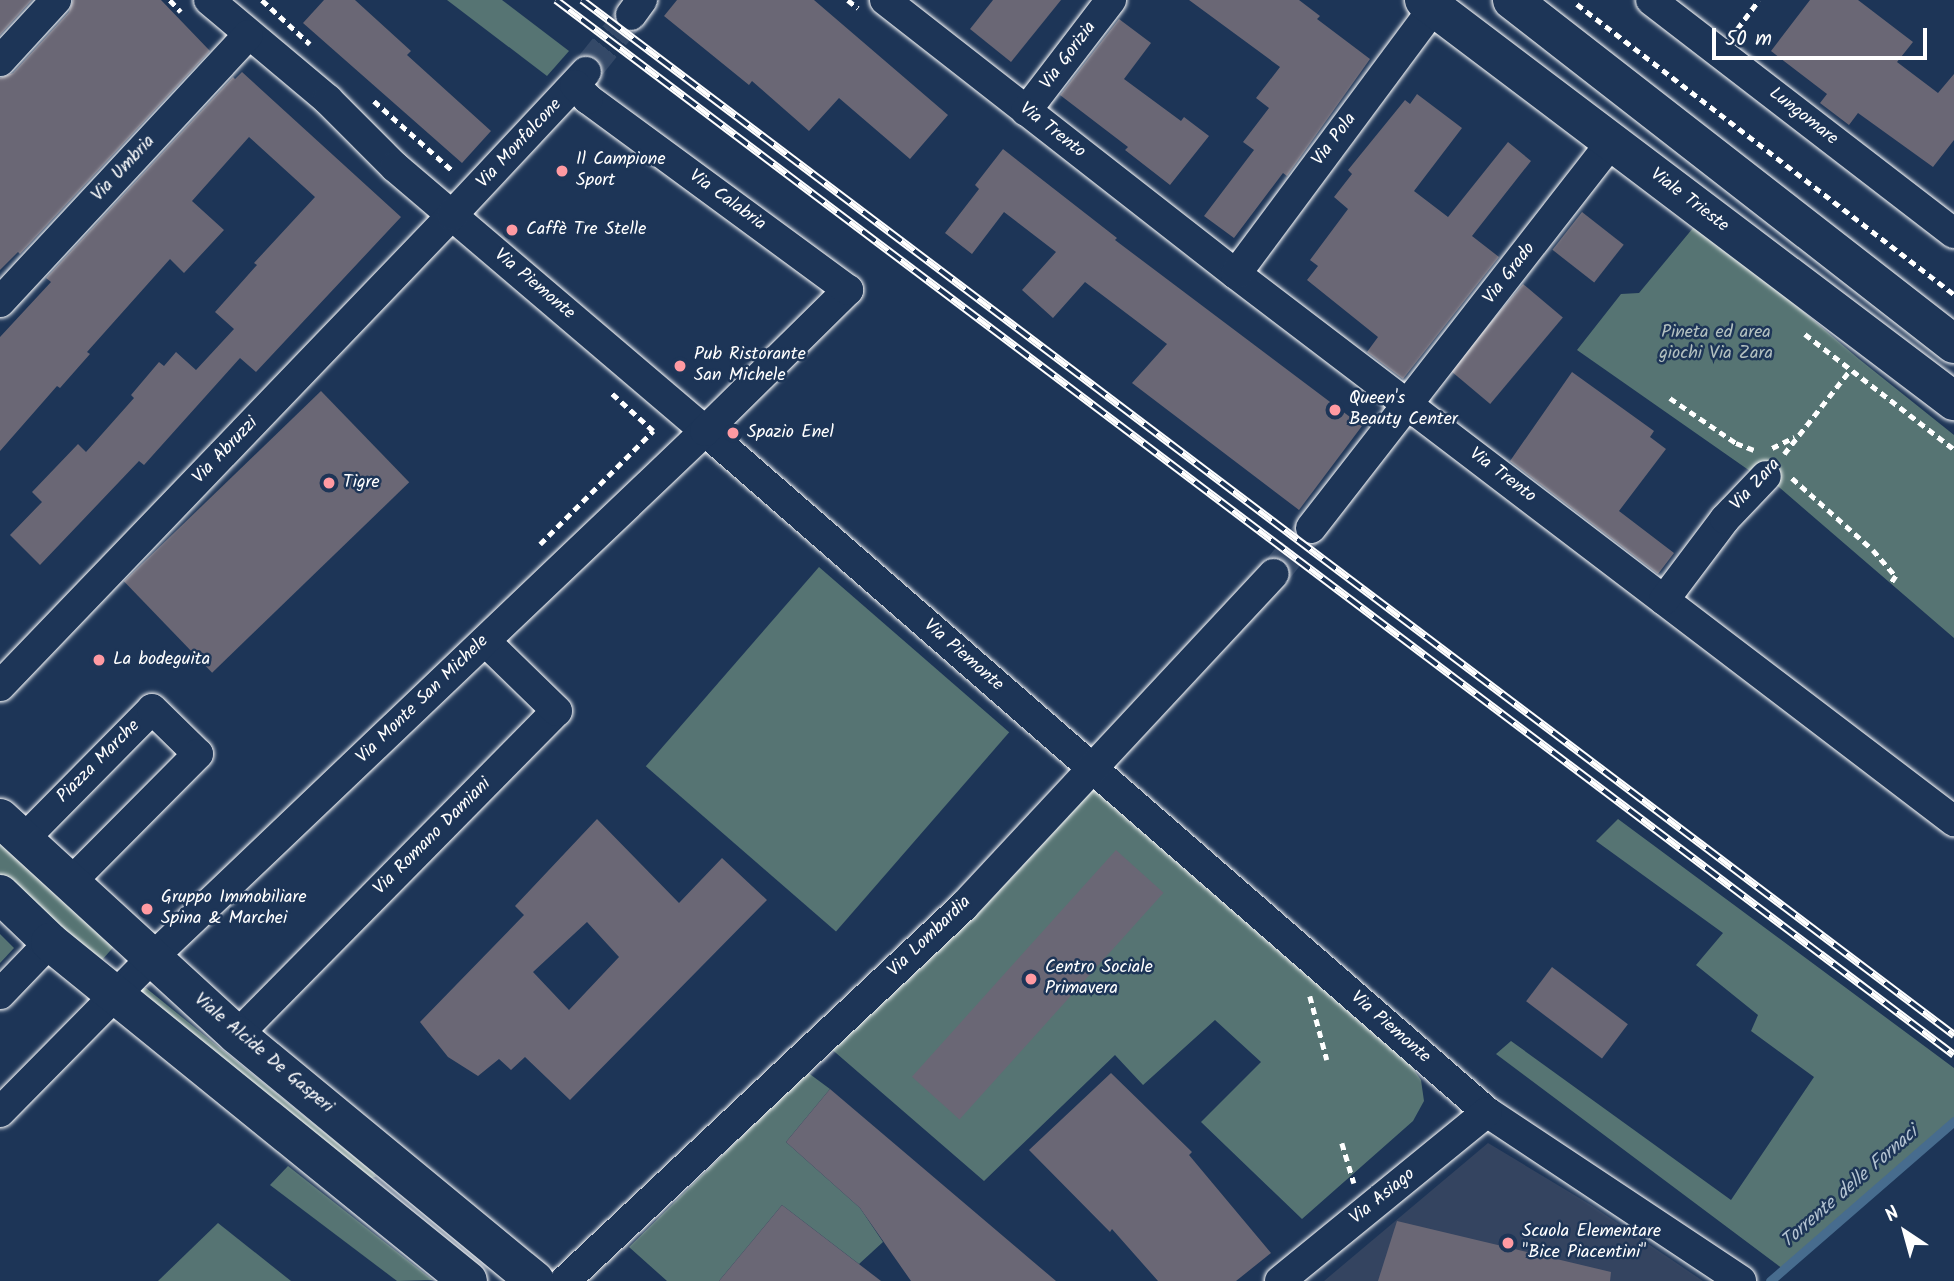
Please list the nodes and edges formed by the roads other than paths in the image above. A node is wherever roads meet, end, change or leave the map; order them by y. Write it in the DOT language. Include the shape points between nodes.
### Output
graph roads {
  1 [pos="56,0"];
  2 [pos="209,0"];
  3 [pos="885,0"];
  4 [pos="1111,0"];
  5 [pos="1511,0"];
  6 [pos="1651,0"];
  7 [pos="1429,4"];
  8 [pos="248,35"];
  9 [pos="0,61"];
  10 [pos="580,78"];
  11 [pos="1026,111"];
  12 [pos="1612,143"];
  13 [pos="452,215"];
  14 [pos="1954,233"];
  15 [pos="1236,274"];
  16 [pos="848,289"];
  17 [pos="0,302"];
  18 [pos="1954,344"];
  19 [pos="1954,401"];
  20 [pos="1408,405"];
  21 [pos="705,430"];
  22 [pos="1770,471"];
  23 [pos="1311,528"];
  24 [pos="1274,574"];
  25 [pos="1664,600"];
  26 [pos="485,641"];
  27 [pos="0,686"];
  28 [pos="1094,770"];
  29 [pos="1954,821"];
  30 [pos="12,828"];
  31 [pos="72,881"];
  32 [pos="0,894"];
  33 [pos="50,942"];
  34 [pos="152,958"];
  35 [pos="0,994"];
  36 [pos="116,994"];
  37 [pos="237,1035"];
  38 [pos="0,1112"];
  39 [pos="1487,1112"];
  40 [pos="468,1281"];
  41 [pos="535,1281"];
  42 [pos="565,1281"];
  43 [pos="1280,1281"];
  44 [pos="1741,1281"];
  1 -- 9 [label="street"];
  2 -- 8 [label="street, Via Piemonte"];
  3 -- 11 [label="street, Via Trento"];
  4 -- 11 [label="street, Via Gorizia"];
  5 -- 18 [label="street"];
  6 -- 14 [label="street, Lungomare"];
  7 -- 12 [label="street, Viale Trieste"];
  7 -- 15 [label="street, Via Pola"];
  8 -- 13 [label="street, Via Piemonte" via="328,100 395,167"];
  8 -- 17 [label="street, Via Umbria"];
  10 -- 13 [label="street, Via Monfalcone"];
  10 -- 16 [label="street, Via Calabria" via="588,99"];
  11 -- 15 [label="street, Via Trento"];
  12 -- 19 [label="street, Viale Trieste" via="1860,356"];
  12 -- 20 [label="street, Via Grado"];
  13 -- 21 [label="street, Via Piemonte"];
  13 -- 27 [label="street, Via Abruzzi"];
  15 -- 20 [label="street, Via Trento"];
  16 -- 21 [label="street, Via Monte San Michele"];
  20 -- 23 [label="street"];
  20 -- 25 [label="street, Via Trento"];
  21 -- 26 [label="street, Via Monte San Michele"];
  21 -- 28 [label="street, Via Piemonte"];
  22 -- 25 [label="street, Via Zara" via="1731,511"];
  24 -- 28 [label="street, Via Lombardia"];
  25 -- 29 [label="street, Via Trento"];
  26 -- 34 [label="street, Via Monte San Michele"];
  26 -- 37 [label="street, Via Romano Damiani" via="557,711"];
  28 -- 39 [label="street, Via Piemonte"];
  28 -- 42 [label="street, Via Lombardia" via="964,906"];
  30 -- 31 [label="street, Viale Alcide De Gasperi"];
  30 -- 31 [label="street, Piazza Marche" via="152,709 198,754"];
  31 -- 34 [label="street, Viale Alcide De Gasperi"];
  32 -- 33 [label="street"];
  33 -- 35 [label="street"];
  33 -- 36 [label="street"];
  34 -- 36 [label="street, Via Monte San Michele"];
  34 -- 37 [label="street, Viale Alcide De Gasperi"];
  36 -- 38 [label="street, Via Monte San Michele"];
  36 -- 40 [label="street"];
  37 -- 41 [label="street, Viale Alcide De Gasperi"];
  39 -- 43 [label="street, Via Asiago"];
  39 -- 44 [label="street, Via Piemonte"];
}
